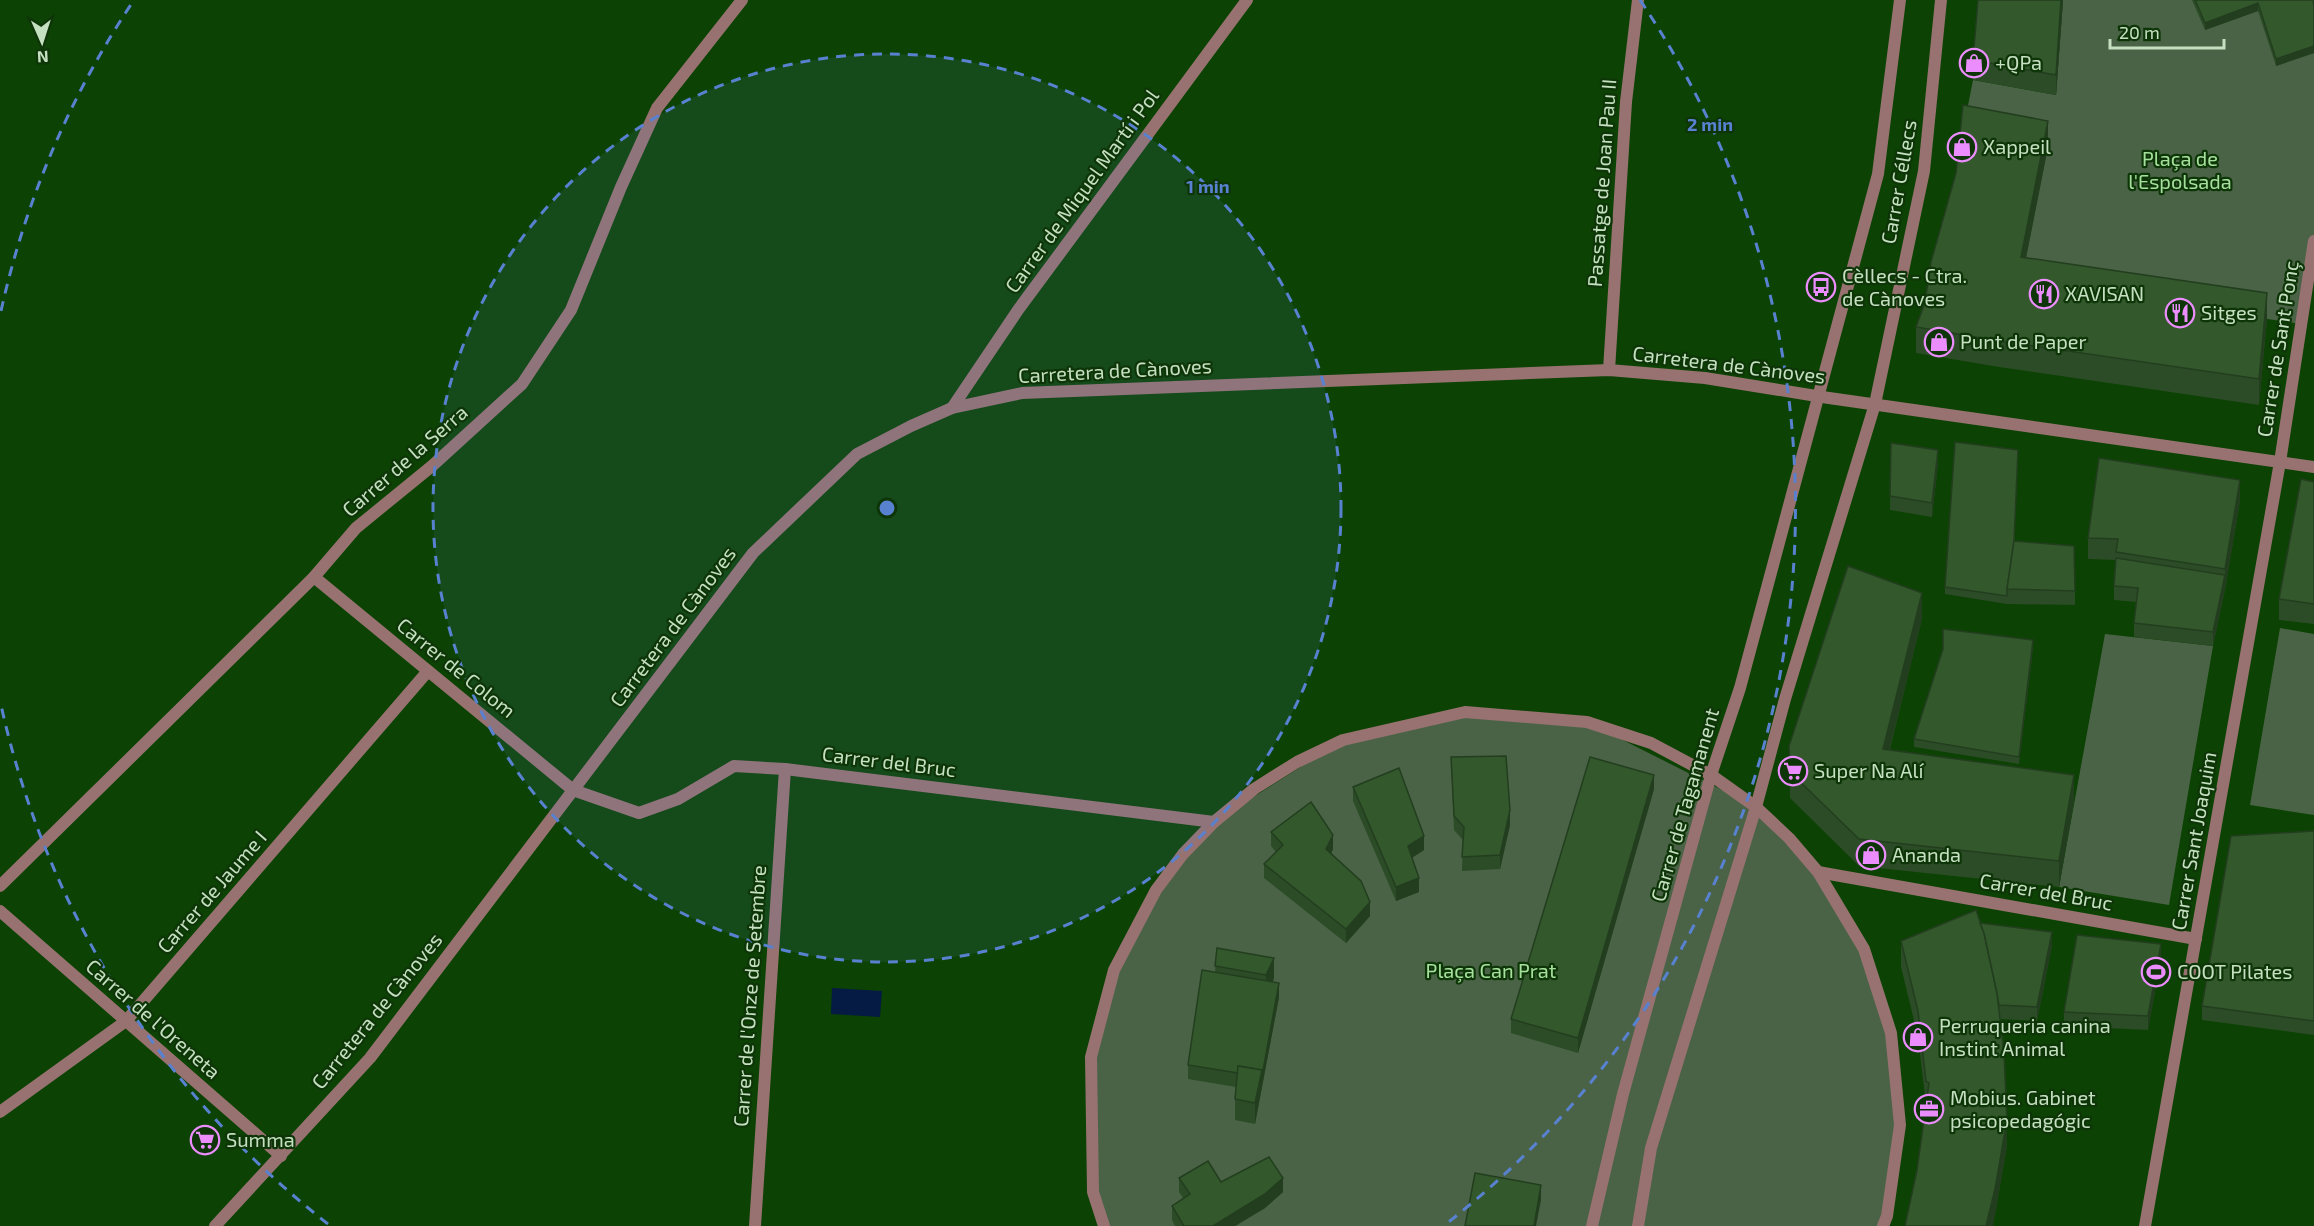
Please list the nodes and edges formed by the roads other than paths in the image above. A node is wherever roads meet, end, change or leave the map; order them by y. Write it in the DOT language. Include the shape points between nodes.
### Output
graph roads {
  1 [pos="742,0"];
  2 [pos="1247,0"];
  3 [pos="1638,0"];
  4 [pos="1900,0"];
  5 [pos="1941,0"];
  6 [pos="2314,241"];
  7 [pos="1609,370"];
  8 [pos="1819,396"];
  9 [pos="1875,404"];
  10 [pos="952,408"];
  11 [pos="2280,462"];
  12 [pos="2314,466"];
  13 [pos="314,578"];
  14 [pos="428,670"];
  15 [pos="785,769"];
  16 [pos="1712,775"];
  17 [pos="573,790"];
  18 [pos="1756,807"];
  19 [pos="1214,822"];
  20 [pos="1818,872"];
  21 [pos="0,886"];
  22 [pos="0,911"];
  23 [pos="2196,939"];
  24 [pos="126,1021"];
  25 [pos="0,1112"];
  26 [pos="281,1156"];
  27 [pos="215,1226"];
  28 [pos="755,1226"];
  29 [pos="1104,1226"];
  30 [pos="1592,1226"];
  31 [pos="1638,1226"];
  32 [pos="1883,1226"];
  33 [pos="2145,1226"];
  1 -- 13 [label="street, Carrer de la Serra" via="657,108 572,310 522,384 356,528"];
  2 -- 10 [label="street, Carrer de Miquel Martí i Pol" via="1018,310"];
  3 -- 7 [label="street, Passatge de Joan Pau II" via="1626,102"];
  4 -- 8 [label="street, Carrer Céllecs" via="1878,174"];
  5 -- 9 [label="street, Carrer Céllecs" via="1924,171"];
  6 -- 11 [label="street, Carrer de Sant Ponç"];
  7 -- 8 [label="street, Carretera de Cànoves" via="1705,378"];
  7 -- 10 [label="street, Carretera de Cànoves" via="1022,393"];
  8 -- 9 [label="street, Carretera de Cànoves"];
  8 -- 16 [label="street, Carrer de Tagamanent" via="1740,688"];
  9 -- 11 [label="street, Carretera de Cànoves"];
  9 -- 18 [label="street" via="1788,688"];
  10 -- 17 [label="street, Carretera de Cànoves" via="857,454 753,553"];
  11 -- 12 [label="street, Carretera de Cànoves"];
  11 -- 23 [label="street, Carrer Sant Joaquim"];
  13 -- 14 [label="street, Carrer de Colom"];
  13 -- 21 [label="street, Carrer de la Serra"];
  14 -- 17 [label="street, Carrer de Colom"];
  14 -- 24 [label="street, Carrer de Jaume I"];
  15 -- 17 [label="street, Carrer del Bruc" via="734,766 678,799 639,813"];
  15 -- 19 [label="street, Carrer del Bruc"];
  15 -- 28 [label="street, Carrer de l'Onze de Setembre"];
  16 -- 18 [label="street"];
  16 -- 19 [label="street" via="1651,743 1587,722 1465,712 1343,740 1254,789"];
  16 -- 30 [label="street, Carrer de Tagamanent" via="1623,1094"];
  17 -- 26 [label="street, Carretera de Cànoves" via="370,1058"];
  18 -- 20 [label="street"];
  18 -- 31 [label="street" via="1652,1148"];
  19 -- 29 [label="street" via="1156,890 1114,970 1091,1057 1093,1192"];
  20 -- 23 [label="street, Carrer del Bruc"];
  20 -- 32 [label="street" via="1863,949 1891,1033 1900,1125"];
  22 -- 24 [label="street, Carrer de l'Oreneta"];
  23 -- 33 [label="street, Carrer Sant Joaquim"];
  24 -- 25 [label="street, Carrer de Jaume I"];
  24 -- 26 [label="street, Carrer de l'Oreneta"];
  26 -- 27 [label="street, Carretera de Cànoves"];
}
